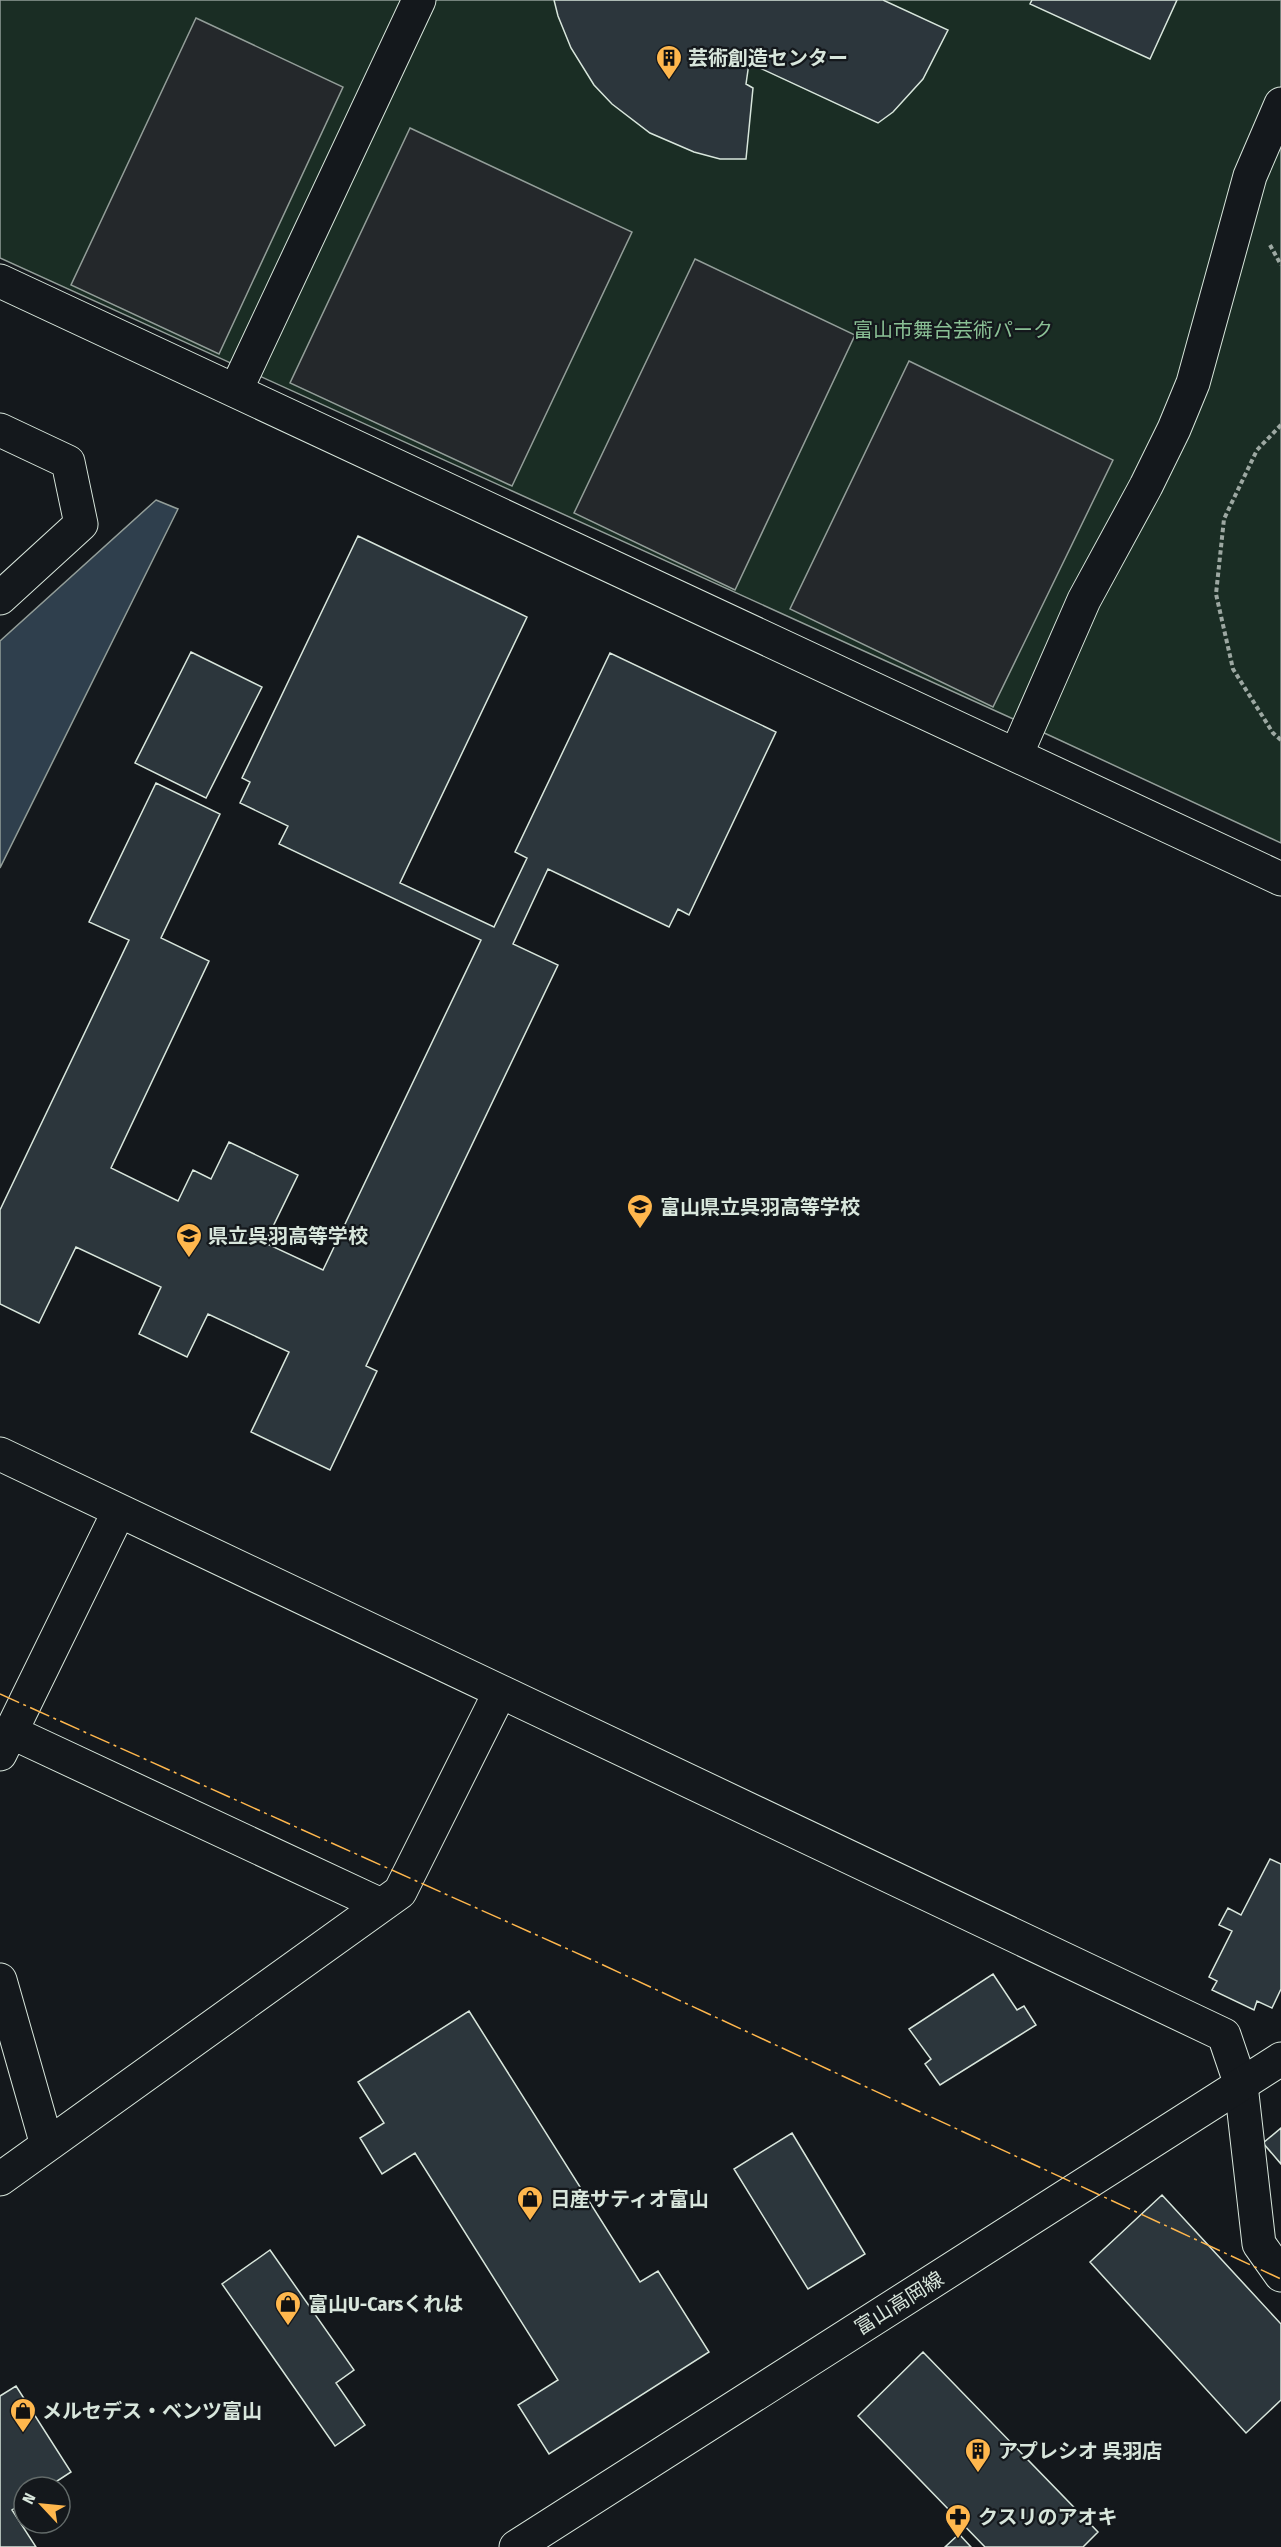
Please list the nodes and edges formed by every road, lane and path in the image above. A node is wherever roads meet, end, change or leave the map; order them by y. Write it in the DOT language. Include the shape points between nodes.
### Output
graph roads {
  1 [pos="419,0"];
  2 [pos="1281,104"];
  3 [pos="0,281"];
  4 [pos="236,390"];
  5 [pos="1281,425"];
  6 [pos="0,430"];
  7 [pos="0,598"];
  8 [pos="1281,740"];
  9 [pos="1016,755"];
  10 [pos="1281,879"];
  11 [pos="0,1454"];
  12 [pos="119,1511"];
  13 [pos="500,1692"];
  14 [pos="5,1743"];
  15 [pos="381,1905"];
  16 [pos="0,1980"];
  17 [pos="1281,2059"];
  18 [pos="1241,2085"];
  19 [pos="47,2145"];
  20 [pos="0,2179"];
  21 [pos="1281,2275"];
  22 [pos="516,2547"];
  1 -- 4 [label="street"];
  2 -- 9 [label="street" via="1250,176 1189,392 1146,486 1084,600"];
  3 -- 4 [label="street"];
  4 -- 9 [label="street"];
  5 -- 8 [label="path" via="1257,450 1224,519 1216,594 1233,669 1272,733"];
  6 -- 7 [label="street" via="68,462 81,524"];
  9 -- 10 [label="street"];
  11 -- 12 [label="street"];
  12 -- 13 [label="street"];
  12 -- 14 [label="street"];
  13 -- 15 [label="street" via="400,1892"];
  13 -- 18 [label="street" via="1224,2035"];
  14 -- 15 [label="street"];
  15 -- 19 [label="street"];
  16 -- 19 [label="street"];
  17 -- 18 [label="street, 富山高岡線"];
  18 -- 21 [label="street" via="1259,2244"];
  18 -- 22 [label="street, 富山高岡線"];
  19 -- 20 [label="street"];
}
